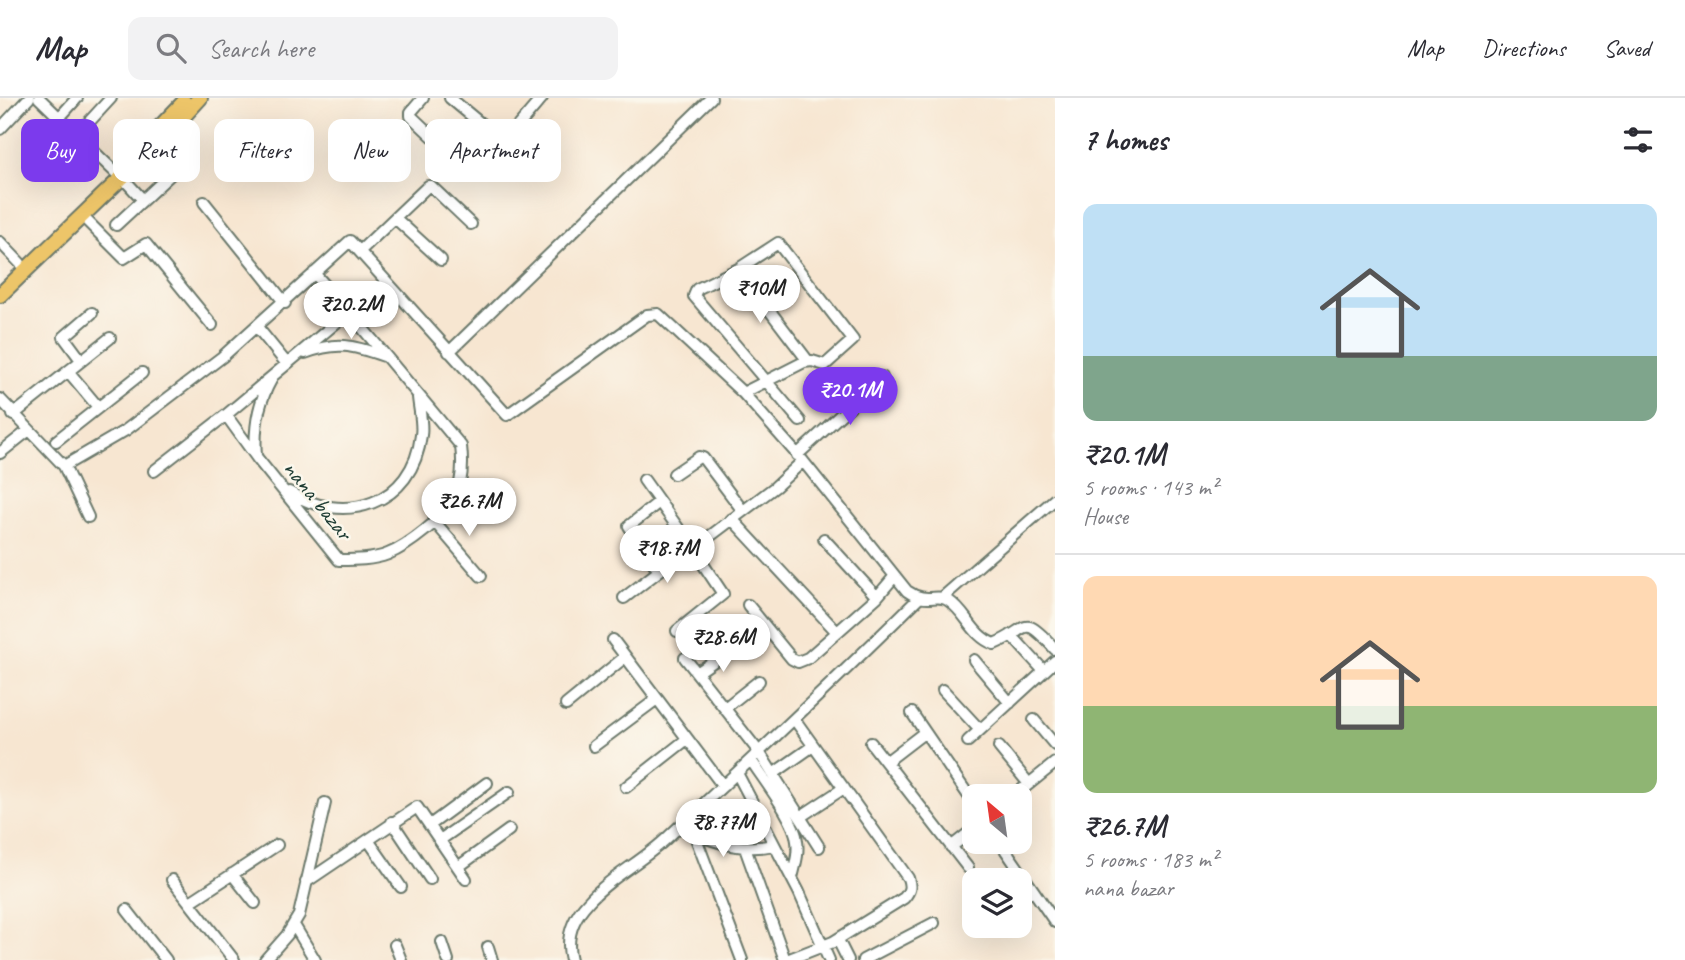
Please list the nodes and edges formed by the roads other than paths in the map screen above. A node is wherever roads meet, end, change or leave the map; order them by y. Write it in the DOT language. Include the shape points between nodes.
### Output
graph roads {
  1 [pos="29,98"];
  2 [pos="76,98"];
  3 [pos="111,98"];
  4 [pos="187,98"];
  5 [pos="200,98"];
  6 [pos="423,98"];
  7 [pos="450,98"];
  8 [pos="542,98"];
  9 [pos="711,98"];
  10 [pos="45,100"];
  11 [pos="59,118"];
  12 [pos="92,119"];
  13 [pos="168,119"];
  14 [pos="180,119"];
  15 [pos="475,119"];
  16 [pos="523,119"];
  17 [pos="0,129"];
  18 [pos="425,129"];
  19 [pos="99,155"];
  20 [pos="113,169"];
  21 [pos="113,180"];
  22 [pos="113,181"];
  23 [pos="126,182"];
  24 [pos="162,182"];
  25 [pos="143,200"];
  26 [pos="204,202"];
  27 [pos="81,215"];
  28 [pos="395,218"];
  29 [pos="116,225"];
  30 [pos="471,225"];
  31 [pos="0,242"];
  32 [pos="360,251"];
  33 [pos="441,260"];
  34 [pos="20,263"];
  35 [pos="737,269"];
  36 [pos="314,273"];
  37 [pos="0,283"];
  38 [pos="0,295"];
  39 [pos="285,303"];
  40 [pos="349,312"];
  41 [pos="92,313"];
  42 [pos="212,325"];
  43 [pos="257,327"];
  44 [pos="110,338"];
  45 [pos="449,352"];
  46 [pos="384,356"];
  47 [pos="81,360"];
  48 [pos="292,360"];
  49 [pos="808,361"];
  50 [pos="68,371"];
  51 [pos="142,373"];
  52 [pos="275,374"];
  53 [pos="882,377"];
  54 [pos="765,382"];
  55 [pos="743,393"];
  56 [pos="418,397"];
  57 [pos="0,400"];
  58 [pos="98,407"];
  59 [pos="13,415"];
  60 [pos="226,415"];
  61 [pos="800,421"];
  62 [pos="29,430"];
  63 [pos="56,441"];
  64 [pos="0,453"];
  65 [pos="257,458"];
  66 [pos="800,458"];
  67 [pos="64,466"];
  68 [pos="154,471"];
  69 [pos="674,474"];
  70 [pos="644,480"];
  71 [pos="282,487"];
  72 [pos="1055,499"];
  73 [pos="659,502"];
  74 [pos="743,511"];
  75 [pos="88,517"];
  76 [pos="732,519"];
  77 [pos="434,521"];
  78 [pos="824,539"];
  79 [pos="691,548"];
  80 [pos="660,571"];
  81 [pos="481,576"];
  82 [pos="894,577"];
  83 [pos="877,597"];
  84 [pos="943,597"];
  85 [pos="624,598"];
  86 [pos="918,598"];
  87 [pos="748,605"];
  88 [pos="677,631"];
  89 [pos="837,632"];
  90 [pos="1011,635"];
  91 [pos="613,640"];
  92 [pos="731,649"];
  93 [pos="1055,649"];
  94 [pos="625,657"];
  95 [pos="685,658"];
  96 [pos="974,660"];
  97 [pos="1055,661"];
  98 [pos="1044,671"];
  99 [pos="697,673"];
  100 [pos="759,681"];
  101 [pos="943,690"];
  102 [pos="657,699"];
  103 [pos="1010,703"];
  104 [pos="566,705"];
  105 [pos="725,708"];
  106 [pos="912,713"];
  107 [pos="794,720"];
  108 [pos="1034,720"];
  109 [pos="980,730"];
  110 [pos="925,732"];
  111 [pos="687,739"];
  112 [pos="968,741"];
  113 [pos="871,743"];
  114 [pos="1055,745"];
  115 [pos="594,746"];
  116 [pos="813,746"];
  117 [pos="999,747"];
  118 [pos="755,756"];
  119 [pos="886,762"];
  120 [pos="1055,763"];
  121 [pos="737,773"];
  122 [pos="773,774"];
  123 [pos="487,783"];
  124 [pos="1028,784"];
  125 [pos="1030,784"];
  126 [pos="723,786"];
  127 [pos="962,786"];
  128 [pos="626,787"];
  129 [pos="844,788"];
  130 [pos="509,792"];
  131 [pos="326,803"];
  132 [pos="800,817"];
  133 [pos="392,822"];
  134 [pos="430,825"];
  135 [pos="680,825"];
  136 [pos="509,830"];
  137 [pos="694,833"];
  138 [pos="962,838"];
  139 [pos="368,840"];
  140 [pos="440,841"];
  141 [pos="277,845"];
  142 [pos="774,845"];
  143 [pos="819,847"];
  144 [pos="951,847"];
  145 [pos="745,848"];
  146 [pos="458,866"];
  147 [pos="968,868"];
  148 [pos="232,874"];
  149 [pos="792,878"];
  150 [pos="430,879"];
  151 [pos="466,879"];
  152 [pos="172,880"];
  153 [pos="306,882"];
  154 [pos="401,887"];
  155 [pos="1032,890"];
  156 [pos="190,902"];
  157 [pos="255,903"];
  158 [pos="127,910"];
  159 [pos="1055,922"];
  160 [pos="934,923"];
  161 [pos="294,925"];
  162 [pos="442,942"];
  163 [pos="828,943"];
  164 [pos="395,945"];
  165 [pos="488,947"];
  166 [pos="166,960"];
  167 [pos="234,960"];
  168 [pos="265,960"];
  169 [pos="315,960"];
  170 [pos="401,960"];
  171 [pos="448,960"];
  172 [pos="492,960"];
  173 [pos="571,960"];
  174 [pos="742,960"];
  175 [pos="786,960"];
  176 [pos="829,960"];
  177 [pos="849,960"];
  178 [pos="863,960"];
  1 -- 17 [label="street"];
  2 -- 11 [label="street"];
  3 -- 12 [label="street"];
  4 -- 13 [label="main road"];
  5 -- 14 [label="main road"];
  6 -- 18 [label="street" via="411,116"];
  7 -- 15 [label="street"];
  8 -- 16 [label="street"];
  9 -- 45 [label="street"];
  10 -- 11 [label="street"];
  19 -- 20 [label="street"];
  21 -- 34 [label="main road"];
  22 -- 27 [label="main road"];
  23 -- 25 [label="street"];
  24 -- 25 [label="street"];
  25 -- 29 [label="street"];
  26 -- 39 [label="street"];
  27 -- 38 [label="main road"];
  27 -- 42 [label="street" via="124,258 146,244"];
  28 -- 30 [label="street" via="428,186"];
  28 -- 32 [label="street"];
  28 -- 33 [label="street"];
  31 -- 34 [label="street"];
  32 -- 36 [label="street" via="350,242"];
  32 -- 45 [label="street"];
  34 -- 37 [label="main road"];
  35 -- 49 [label="street"];
  35 -- 49 [label="street" via="773,245 783,246 853,340 825,365"];
  35 -- 54 [label="street" via="697,289 694,296"];
  36 -- 39 [label="street"];
  36 -- 40 [label="street, nana bazar"];
  39 -- 43 [label="street"];
  40 -- 46 [label="street, nana bazar"];
  40 -- 48 [label="street"];
  41 -- 47 [label="street" via="64,337"];
  43 -- 48 [label="street"];
  43 -- 67 [label="street" via="127,430"];
  44 -- 47 [label="street"];
  45 -- 55 [label="street" via="507,415 652,313"];
  46 -- 48 [label="street" via="347,344 321,347"];
  46 -- 56 [label="street, nana bazar"];
  47 -- 50 [label="street"];
  48 -- 52 [label="street"];
  49 -- 54 [label="street"];
  50 -- 58 [label="street"];
  50 -- 59 [label="street"];
  51 -- 58 [label="street"];
  52 -- 60 [label="street"];
  52 -- 65 [label="street" via="262,397"];
  53 -- 66 [label="street"];
  54 -- 55 [label="street"];
  54 -- 61 [label="street"];
  55 -- 66 [label="street"];
  56 -- 71 [label="street" via="422,434 414,462 399,485 374,503 346,509 323,506"];
  56 -- 77 [label="street, nana bazar" via="461,446 463,462 454,500"];
  57 -- 59 [label="street"];
  58 -- 63 [label="street"];
  59 -- 62 [label="street"];
  60 -- 65 [label="street, nana bazar"];
  60 -- 68 [label="street"];
  62 -- 64 [label="street"];
  62 -- 67 [label="street"];
  65 -- 71 [label="street, nana bazar"];
  66 -- 74 [label="street"];
  66 -- 82 [label="street"];
  67 -- 75 [label="street"];
  69 -- 74 [label="street" via="702,458"];
  70 -- 73 [label="street"];
  71 -- 77 [label="street, nana bazar" via="339,561 387,554"];
  72 -- 84 [label="street"];
  73 -- 79 [label="street"];
  73 -- 80 [label="street" via="629,526"];
  74 -- 76 [label="street"];
  76 -- 79 [label="street"];
  76 -- 89 [label="street"];
  77 -- 81 [label="street"];
  78 -- 83 [label="street"];
  79 -- 80 [label="street"];
  79 -- 88 [label="street" via="723,594"];
  80 -- 85 [label="street"];
  82 -- 83 [label="street"];
  82 -- 86 [label="street"];
  83 -- 89 [label="street"];
  84 -- 86 [label="street"];
  84 -- 90 [label="street" via="986,641 993,644"];
  86 -- 107 [label="street"];
  87 -- 89 [label="street" via="798,662"];
  90 -- 93 [label="street" via="1031,626"];
  90 -- 98 [label="street"];
  91 -- 94 [label="street"];
  92 -- 99 [label="street"];
  94 -- 102 [label="street"];
  94 -- 104 [label="street"];
  95 -- 99 [label="street"];
  96 -- 103 [label="street"];
  97 -- 98 [label="street"];
  98 -- 103 [label="street"];
  99 -- 105 [label="street"];
  100 -- 105 [label="street"];
  101 -- 109 [label="street"];
  102 -- 111 [label="street"];
  102 -- 115 [label="street"];
  103 -- 109 [label="street"];
  105 -- 118 [label="street"];
  106 -- 110 [label="street"];
  107 -- 116 [label="street"];
  107 -- 118 [label="street"];
  108 -- 114 [label="street"];
  109 -- 112 [label="street"];
  110 -- 119 [label="street"];
  110 -- 127 [label="street"];
  111 -- 126 [label="street"];
  111 -- 128 [label="street"];
  113 -- 119 [label="street"];
  116 -- 122 [label="street"];
  116 -- 129 [label="street"];
  117 -- 124 [label="street"];
  118 -- 121 [label="street"];
  118 -- 122 [label="street"];
  118 -- 149 [label="street" via="797,837"];
  119 -- 144 [label="street"];
  120 -- 125 [label="street"];
  121 -- 126 [label="street"];
  121 -- 142 [label="street"];
  122 -- 132 [label="street"];
  123 -- 134 [label="street"];
  126 -- 135 [label="street"];
  129 -- 132 [label="street"];
  129 -- 163 [label="street" via="910,885 904,898"];
  130 -- 140 [label="street"];
  131 -- 153 [label="street"];
  132 -- 143 [label="street"];
  133 -- 134 [label="street" via="417,807"];
  133 -- 139 [label="street"];
  133 -- 150 [label="street"];
  134 -- 140 [label="street"];
  135 -- 137 [label="street"];
  135 -- 173 [label="street" via="647,857 589,900 572,926"];
  136 -- 146 [label="street"];
  137 -- 145 [label="street"];
  137 -- 174 [label="street"];
  138 -- 144 [label="street"];
  139 -- 153 [label="street"];
  139 -- 154 [label="street"];
  140 -- 146 [label="street"];
  141 -- 148 [label="street"];
  142 -- 145 [label="street"];
  142 -- 149 [label="street"];
  144 -- 147 [label="street"];
  145 -- 175 [label="street"];
  146 -- 151 [label="street"];
  148 -- 156 [label="street"];
  148 -- 157 [label="street"];
  149 -- 163 [label="street"];
  152 -- 156 [label="street"];
  153 -- 161 [label="street"];
  155 -- 159 [label="street"];
  156 -- 167 [label="street"];
  158 -- 166 [label="street"];
  160 -- 178 [label="street"];
  161 -- 168 [label="street"];
  161 -- 169 [label="street"];
  162 -- 171 [label="street"];
  163 -- 175 [label="street"];
  163 -- 176 [label="street"];
  163 -- 177 [label="street" via="839,942"];
  164 -- 170 [label="street"];
  165 -- 172 [label="street"];
}
